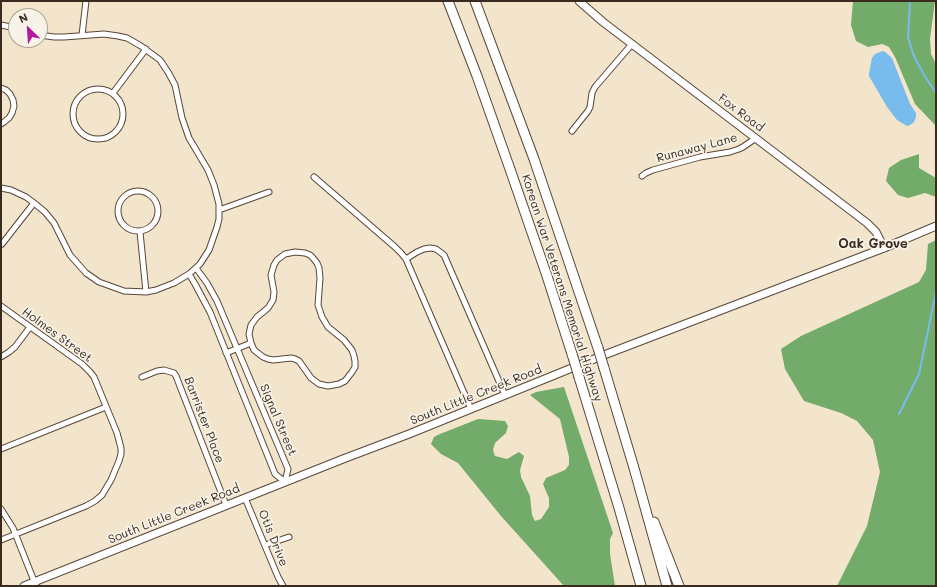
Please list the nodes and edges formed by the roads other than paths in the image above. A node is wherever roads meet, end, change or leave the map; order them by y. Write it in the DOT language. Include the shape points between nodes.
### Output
graph roads {
  1 [pos="86,1"];
  2 [pos="448,1"];
  3 [pos="475,1"];
  4 [pos="579,1"];
  5 [pos="82,35"];
  6 [pos="48,36"];
  7 [pos="632,44"];
  8 [pos="146,49"];
  9 [pos="1,88"];
  10 [pos="113,93"];
  11 [pos="1,124"];
  12 [pos="572,131"];
  13 [pos="756,138"];
  14 [pos="642,176"];
  15 [pos="314,177"];
  16 [pos="1,188"];
  17 [pos="269,192"];
  18 [pos="34,203"];
  19 [pos="219,210"];
  20 [pos="936,226"];
  21 [pos="140,232"];
  22 [pos="2,244"];
  23 [pos="884,248"];
  24 [pos="406,259"];
  25 [pos="196,268"];
  26 [pos="189,274"];
  27 [pos="146,292"];
  28 [pos="1,306"];
  29 [pos="30,327"];
  30 [pos="251,343"];
  31 [pos="237,349"];
  32 [pos="226,353"];
  33 [pos="1,356"];
  34 [pos="142,377"];
  35 [pos="505,395"];
  36 [pos="106,407"];
  37 [pos="471,409"];
  38 [pos="1,449"];
  39 [pos="634,468"];
  40 [pos="285,482"];
  41 [pos="245,498"];
  42 [pos="226,505"];
  43 [pos="1,509"];
  44 [pos="15,534"];
  45 [pos="290,537"];
  46 [pos="1,540"];
  47 [pos="265,545"];
  48 [pos="35,584"];
  49 [pos="24,586"];
  50 [pos="283,586"];
  51 [pos="641,586"];
  52 [pos="667,586"];
  53 [pos="679,586"];
  1 -- 5 [label="street"];
  2 -- 51 [label="highway, Korean War Veterans Memorial Highway, bridge" via="547,276"];
  3 -- 39 [label="highway, Korean War Veterans Memorial Highway, bridge" via="534,159 598,348"];
  4 -- 7 [label="street, Fox Road"];
  5 -- 6 [label="street"];
  5 -- 8 [label="street" via="118,36"];
  7 -- 12 [label="street" via="595,87 588,111"];
  7 -- 13 [label="street, Fox Road"];
  8 -- 10 [label="street"];
  8 -- 19 [label="street" via="164,65 172,78 182,118 191,142 211,177"];
  9 -- 11 [label="street" via="10,94 14,106 9,118"];
  10 -- 10 [label="street" via="97,89 81,95 73,110 73,119 81,134 97,140 112,136 119,130 123,123 123,106"];
  13 -- 14 [label="street, Runaway Lane" via="743,147 653,170"];
  13 -- 23 [label="street, Fox Road" via="867,223 876,232"];
  15 -- 24 [label="street"];
  16 -- 18 [label="street" via="15,192"];
  17 -- 19 [label="street"];
  18 -- 22 [label="street"];
  18 -- 27 [label="street" via="50,218 70,255 86,273 99,282 124,291"];
  19 -- 25 [label="street" via="212,242"];
  20 -- 23 [label="street, South Little Creek Road"];
  21 -- 21 [label="street" via="156,221 158,207 151,196 139,191 126,195 119,205 118,212 122,224"];
  21 -- 27 [label="street"];
  23 -- 35 [label="street, South Little Creek Road"];
  24 -- 35 [label="street" via="430,248 444,255"];
  24 -- 37 [label="street"];
  25 -- 26 [label="street"];
  25 -- 31 [label="street, Signal Street" via="208,283"];
  26 -- 27 [label="street" via="174,284"];
  26 -- 32 [label="street, Signal Street" via="210,312"];
  28 -- 29 [label="street, Holmes Street"];
  29 -- 33 [label="street" via="15,347"];
  29 -- 36 [label="street, Holmes Street" via="87,368 94,377"];
  30 -- 30 [label="street" via="254,350 268,359 291,358 299,361 311,378 323,386 334,386 345,381 355,367 352,350 322,317 318,305 319,268 313,258 305,253 285,254 277,260 271,275 273,300 251,325"];
  30 -- 31 [label="street"];
  31 -- 32 [label="street"];
  31 -- 40 [label="street, Signal Street" via="288,469"];
  32 -- 40 [label="street, Signal Street" via="274,474"];
  34 -- 42 [label="street, Barrister Place" via="164,370 176,376"];
  35 -- 37 [label="street, South Little Creek Road"];
  36 -- 38 [label="street"];
  36 -- 44 [label="street, Holmes Street" via="121,452 102,496 86,506"];
  37 -- 40 [label="street, South Little Creek Road"];
  39 -- 52 [label="highway, Korean War Veterans Memorial Highway"];
  39 -- 53 [label="highway"];
  40 -- 41 [label="street, South Little Creek Road"];
  41 -- 42 [label="street, South Little Creek Road"];
  41 -- 47 [label="street, Otis Drive"];
  42 -- 48 [label="street, South Little Creek Road"];
  43 -- 44 [label="street"];
  44 -- 46 [label="street, Holmes Street"];
  44 -- 48 [label="street"];
  45 -- 47 [label="street"];
  47 -- 50 [label="street, Otis Drive"];
  48 -- 49 [label="street, South Little Creek Road"];
}
